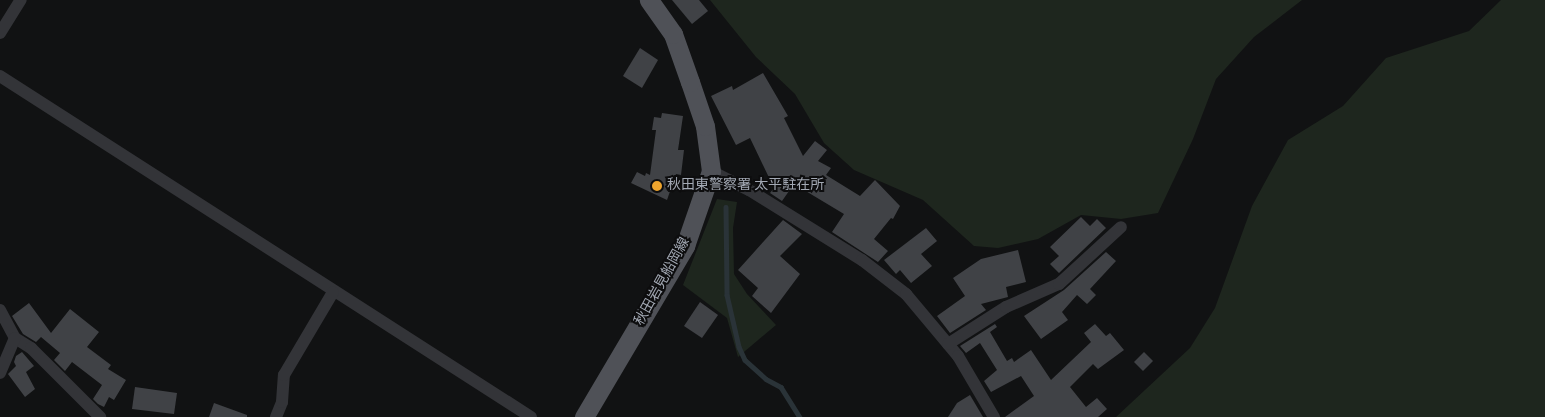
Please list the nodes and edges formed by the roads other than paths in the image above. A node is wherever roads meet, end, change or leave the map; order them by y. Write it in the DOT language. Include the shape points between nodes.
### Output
graph roads {
  1 [pos="21,0"];
  2 [pos="649,0"];
  3 [pos="0,33"];
  4 [pos="0,76"];
  5 [pos="711,171"];
  6 [pos="1121,227"];
  7 [pos="333,292"];
  8 [pos="0,310"];
  9 [pos="15,338"];
  10 [pos="948,344"];
  11 [pos="0,373"];
  12 [pos="100,417"];
  13 [pos="276,417"];
  14 [pos="531,417"];
  15 [pos="584,417"];
  16 [pos="994,417"];
  1 -- 3 [label="street"];
  2 -- 5 [label="main road, 秋田岩見船岡線" via="673,34 705,126"];
  4 -- 7 [label="street"];
  5 -- 10 [label="street" via="749,190 862,260 906,294"];
  5 -- 15 [label="main road, 秋田岩見船岡線" via="685,246"];
  6 -- 10 [label="street" via="1059,284 1006,307"];
  7 -- 13 [label="street" via="284,375 282,402"];
  7 -- 14 [label="street"];
  8 -- 9 [label="street"];
  9 -- 11 [label="street"];
  9 -- 12 [label="street" via="31,348"];
  10 -- 16 [label="street"];
}
